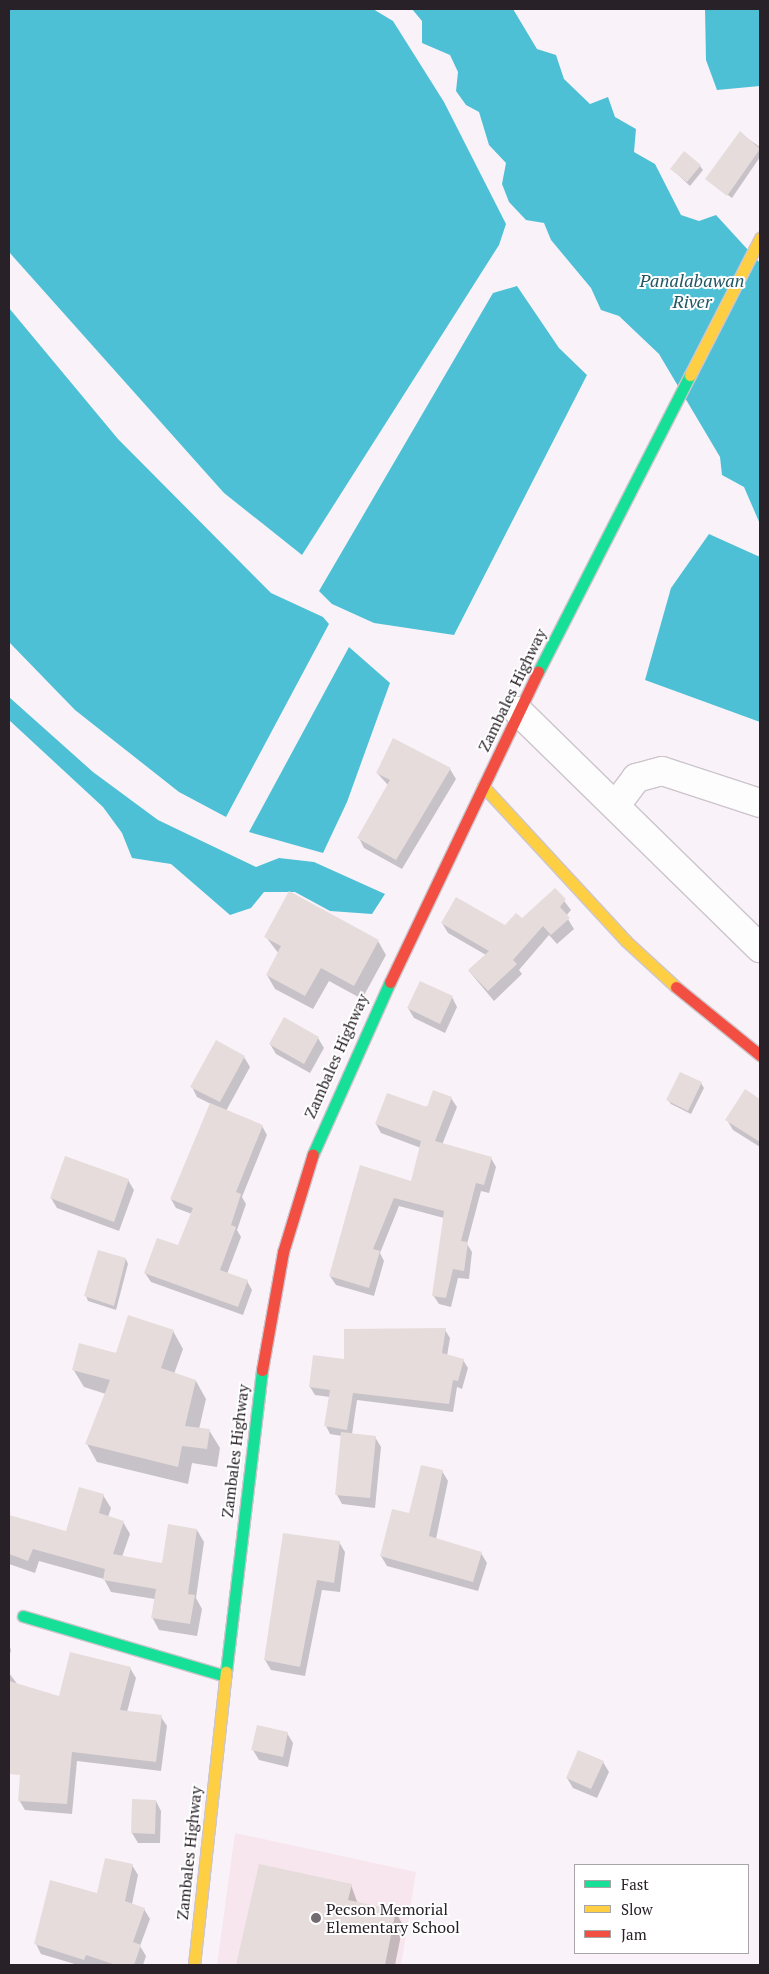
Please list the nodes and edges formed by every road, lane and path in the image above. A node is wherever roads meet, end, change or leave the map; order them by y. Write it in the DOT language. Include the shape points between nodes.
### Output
graph roads {
  1 [pos="760,238"];
  2 [pos="518,712"];
  3 [pos="483,786"];
  4 [pos="760,803"];
  5 [pos="616,805"];
  6 [pos="760,948"];
  7 [pos="760,1056"];
  8 [pos="23,1616"];
  9 [pos="225,1676"];
  10 [pos="194,1965"];
  1 -- 2 [label="main road, Zambales Highway"];
  2 -- 3 [label="main road, Zambales Highway"];
  2 -- 5 [label="street"];
  3 -- 7 [label="main road" via="626,940 702,1011"];
  3 -- 9 [label="main road, Zambales Highway" via="319,1133 283,1252 257,1397"];
  4 -- 5 [label="street" via="662,771 636,778"];
  5 -- 6 [label="street"];
  8 -- 9 [label="main road"];
  9 -- 10 [label="main road, Zambales Highway"];
}
